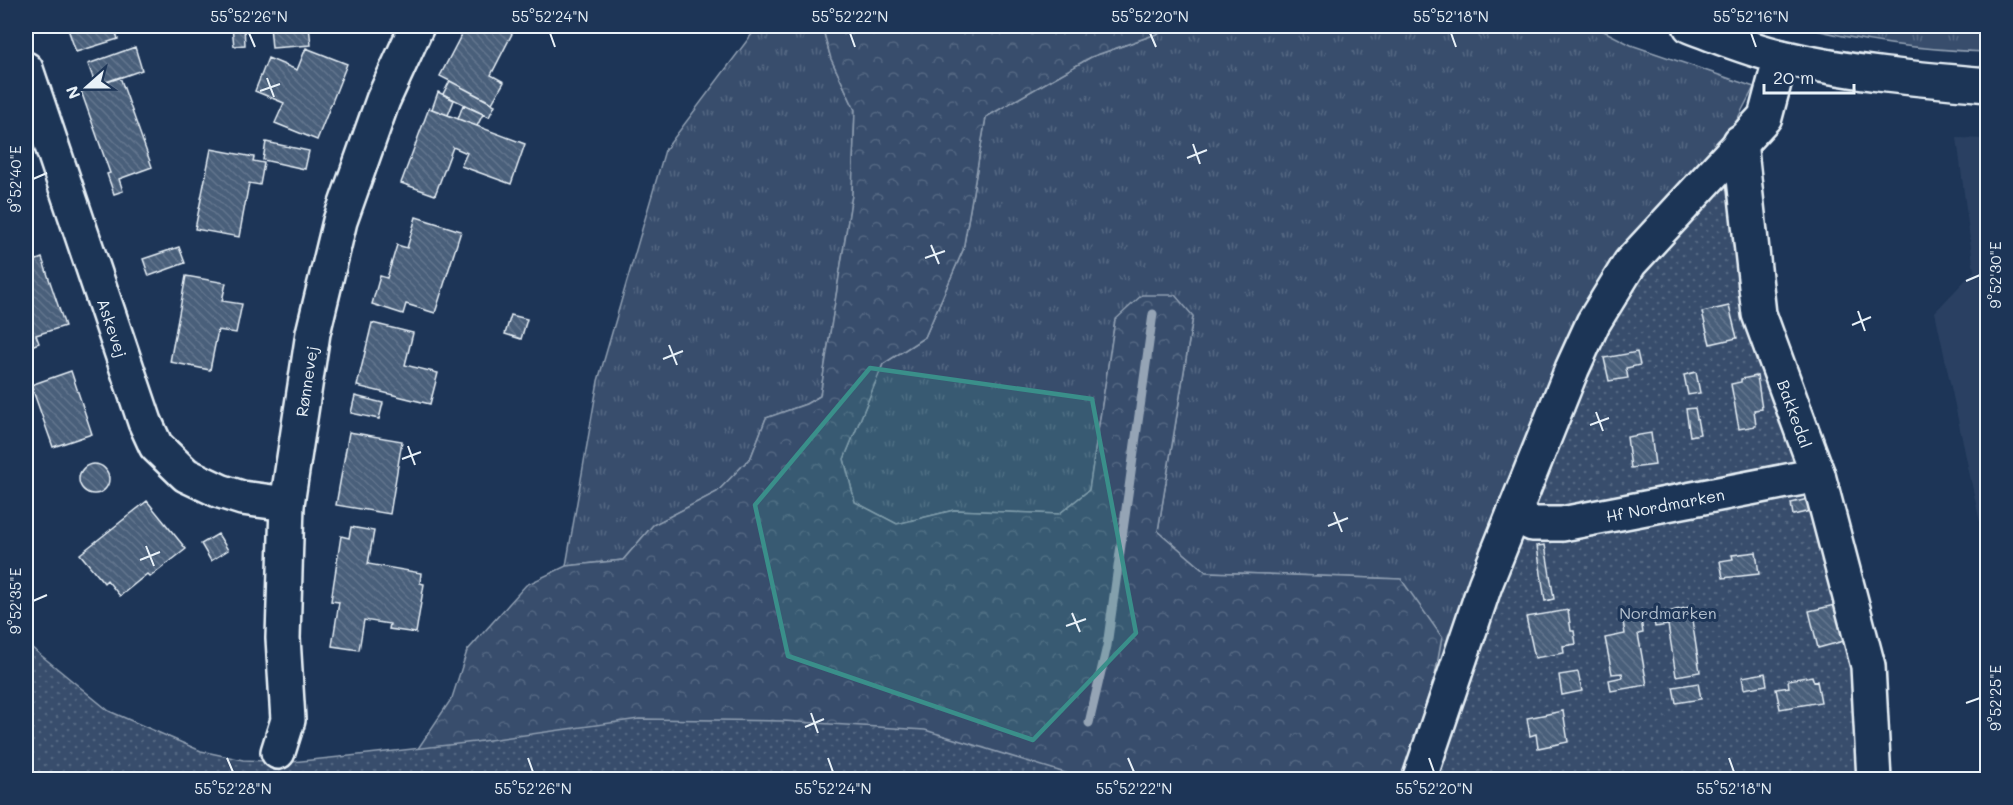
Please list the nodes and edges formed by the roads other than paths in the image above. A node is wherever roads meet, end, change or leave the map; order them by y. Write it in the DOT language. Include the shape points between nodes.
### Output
graph roads {
  1 [pos="417,26"];
  2 [pos="1690,26"];
  3 [pos="1781,57"];
  4 [pos="26,69"];
  5 [pos="1988,85"];
  6 [pos="1740,142"];
  7 [pos="1818,475"];
  8 [pos="287,504"];
  9 [pos="1514,513"];
  10 [pos="278,752"];
  11 [pos="1419,780"];
  12 [pos="1875,780"];
  1 -- 8 [label="street, Rønnevej" via="383,100 340,221 313,333"];
  2 -- 3 [label="street"];
  3 -- 5 [label="street" via="1880,76"];
  3 -- 6 [label="street" via="1765,117"];
  4 -- 8 [label="street, Askevej" via="156,446 186,475 220,491"];
  6 -- 7 [label="street, Bakkedal" via="1759,314"];
  6 -- 9 [label="street" via="1630,263 1593,323"];
  7 -- 9 [label="street, Hf Nordmarken" via="1562,524 1532,524"];
  7 -- 12 [label="street, Bakkedal" via="1868,666"];
  8 -- 10 [label="street, Rønnevej" via="283,638 288,720"];
  9 -- 11 [label="street" via="1485,585"];
}
